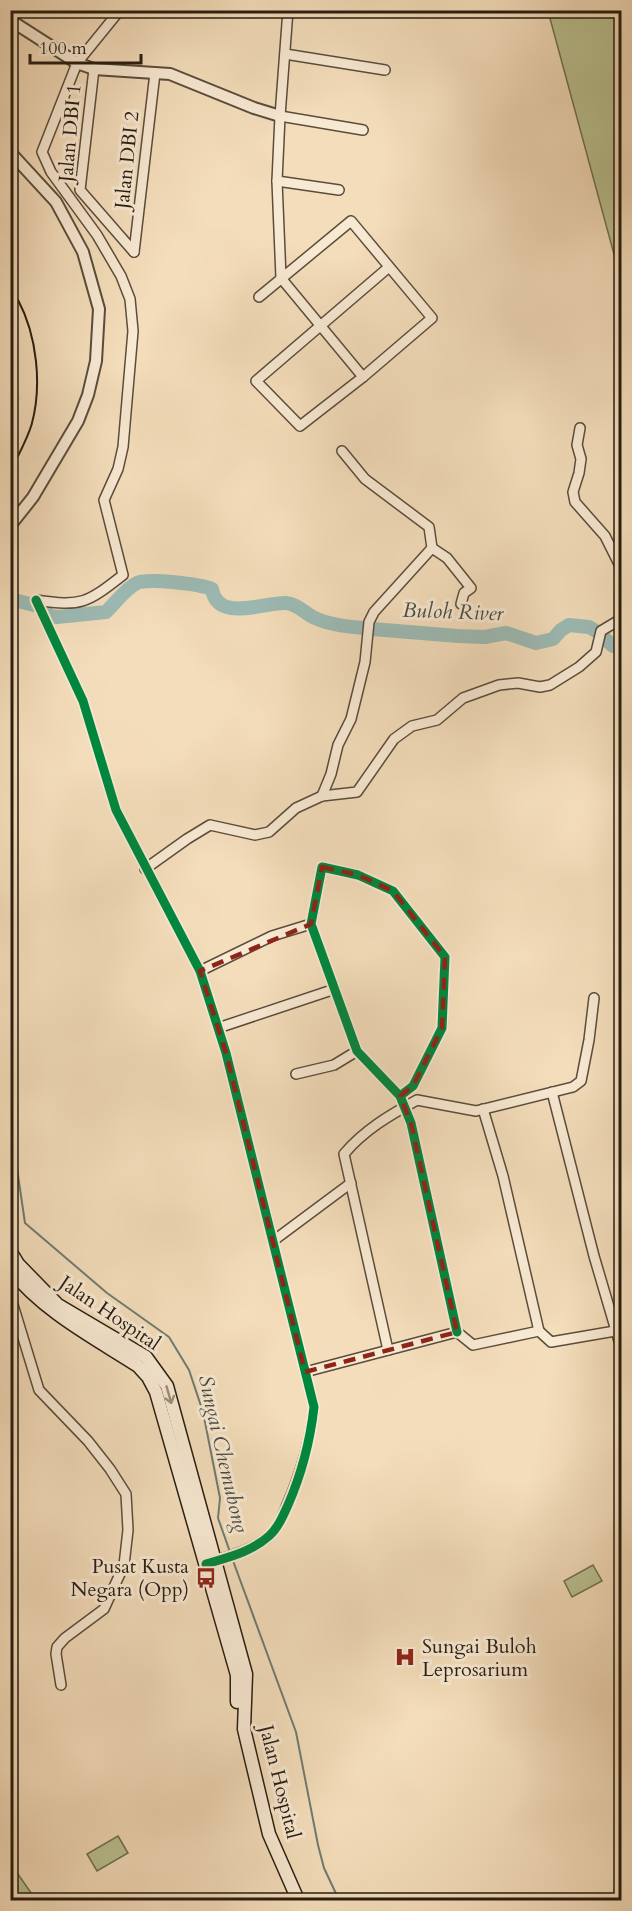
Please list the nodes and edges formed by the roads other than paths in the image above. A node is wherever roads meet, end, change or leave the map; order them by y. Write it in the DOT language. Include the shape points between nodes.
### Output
graph roads {
  1 [pos="120,10"];
  2 [pos="288,10"];
  3 [pos="10,20"];
  4 [pos="285,54"];
  5 [pos="77,63"];
  6 [pos="94,69"];
  7 [pos="385,70"];
  8 [pos="154,73"];
  9 [pos="280,116"];
  10 [pos="363,130"];
  11 [pos="10,152"];
  12 [pos="277,181"];
  13 [pos="339,190"];
  14 [pos="134,252"];
  15 [pos="389,267"];
  16 [pos="281,278"];
  17 [pos="259,297"];
  18 [pos="10,304"];
  19 [pos="321,326"];
  20 [pos="10,351"];
  21 [pos="363,377"];
  22 [pos="10,408"];
  23 [pos="580,428"];
  24 [pos="342,451"];
  25 [pos="10,452"];
  26 [pos="10,526"];
  27 [pos="432,548"];
  28 [pos="621,570"];
  29 [pos="461,604"];
  30 [pos="621,621"];
  31 [pos="322,796"];
  32 [pos="146,869"];
  33 [pos="311,924"];
  34 [pos="200,971"];
  35 [pos="335,989"];
  36 [pos="594,999"];
  37 [pos="218,1028"];
  38 [pos="357,1051"];
  39 [pos="296,1074"];
  40 [pos="552,1092"];
  41 [pos="400,1096"];
  42 [pos="405,1107"];
  43 [pos="483,1109"];
  44 [pos="351,1183"];
  45 [pos="273,1241"];
  46 [pos="10,1251"];
  47 [pos="13,1268"];
  48 [pos="10,1285"];
  49 [pos="10,1295"];
  50 [pos="538,1331"];
  51 [pos="615,1331"];
  52 [pos="457,1332"];
  53 [pos="388,1350"];
  54 [pos="621,1351"];
  55 [pos="305,1372"];
  56 [pos="214,1561"];
  57 [pos="61,1685"];
  58 [pos="240,1730"];
  59 [pos="289,1900"];
  60 [pos="298,1900"];
  1 -- 5 [label="street"];
  2 -- 4 [label="street"];
  3 -- 5 [label="street"];
  4 -- 7 [label="street"];
  4 -- 9 [label="street"];
  5 -- 6 [label="street"];
  5 -- 32 [label="street" via="42,152 51,172 97,235 130,299 133,315 123,447 104,500 123,575 94,598 67,605 36,600 83,701 116,810"];
  6 -- 8 [label="street"];
  6 -- 14 [label="street, Jalan DBI 1" via="80,190"];
  8 -- 9 [label="street" via="170,74"];
  8 -- 14 [label="street, Jalan DBI 2"];
  9 -- 10 [label="street"];
  9 -- 12 [label="street"];
  11 -- 26 [label="street" via="57,202 83,252 99,309 96,361 78,421 33,497"];
  12 -- 13 [label="street"];
  12 -- 16 [label="street"];
  15 -- 16 [label="street" via="351,221"];
  15 -- 19 [label="street"];
  15 -- 21 [label="street" via="432,318"];
  16 -- 17 [label="street"];
  16 -- 19 [label="street"];
  18 -- 25 [label="highway" via="25,347 28,393 23,423"];
  19 -- 21 [label="street"];
  19 -- 21 [label="street" via="256,381 300,426"];
  20 -- 22 [label="highway" via="15,374"];
  23 -- 28 [label="street" via="577,445 581,459 573,497 604,536"];
  24 -- 27 [label="street" via="365,479 429,527"];
  27 -- 29 [label="street" via="447,558 471,588 464,593"];
  27 -- 31 [label="street" via="369,622 365,662 351,719 338,744"];
  30 -- 31 [label="street" via="601,632 596,652 550,686 518,682 463,698 437,720 412,726 394,739 357,792"];
  31 -- 32 [label="street" via="296,808 269,832 255,835 210,825"];
  32 -- 34 [label="street"];
  33 -- 34 [label="street" via="272,936"];
  33 -- 35 [label="street"];
  33 -- 41 [label="street" via="322,867 358,875 393,891 445,957 442,1028 413,1086"];
  34 -- 37 [label="street"];
  35 -- 37 [label="street"];
  35 -- 38 [label="street"];
  36 -- 40 [label="street" via="581,1081"];
  37 -- 45 [label="street"];
  38 -- 39 [label="street" via="334,1065"];
  38 -- 41 [label="street"];
  40 -- 43 [label="street"];
  40 -- 51 [label="street"];
  41 -- 42 [label="street"];
  42 -- 43 [label="street" via="417,1100"];
  42 -- 44 [label="street" via="358,1138 344,1154"];
  42 -- 52 [label="street"];
  43 -- 50 [label="street" via="503,1176"];
  44 -- 45 [label="street"];
  44 -- 53 [label="street"];
  45 -- 55 [label="street"];
  46 -- 47 [label="main road, Jalan Hospital"];
  47 -- 48 [label="street"];
  47 -- 56 [label="main road, Jalan Hospital" via="58,1305 146,1357 157,1370 167,1386"];
  49 -- 57 [label="street" via="39,1390 88,1441 126,1494 128,1530 124,1565 104,1609 57,1647"];
  50 -- 51 [label="street" via="551,1342"];
  50 -- 52 [label="street" via="473,1345"];
  51 -- 54 [label="street"];
  52 -- 53 [label="street"];
  53 -- 55 [label="street"];
  55 -- 56 [label="street" via="314,1407 310,1440 300,1477 277,1527 242,1554"];
  56 -- 58 [label="main road, Jalan Hospital" via="237,1675"];
  58 -- 59 [label="main road, Jalan Hospital" via="261,1836"];
  58 -- 60 [label="main road, Jalan Hospital" via="269,1834"];
}
